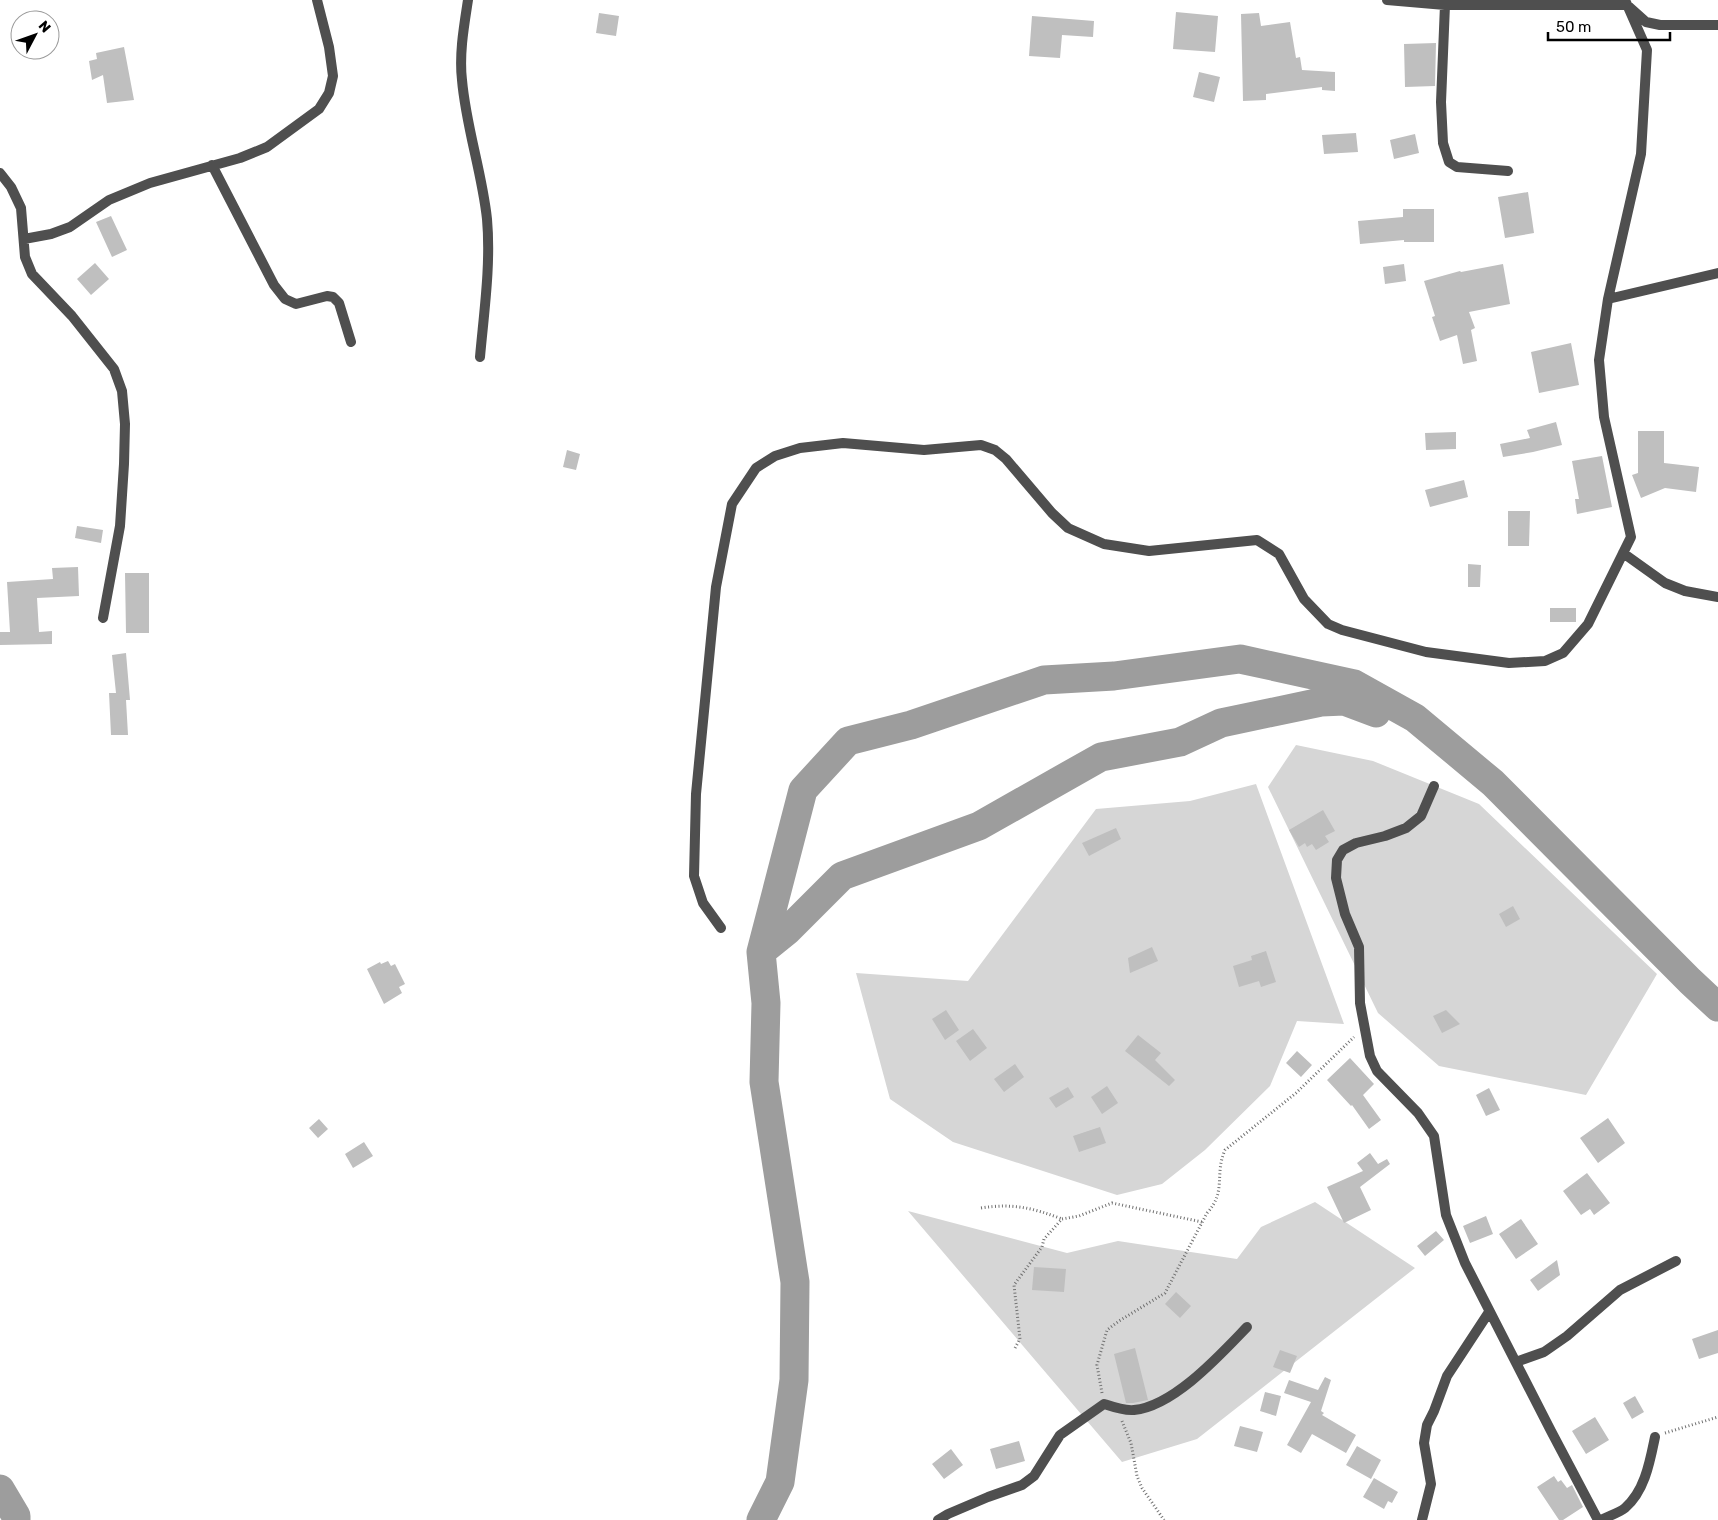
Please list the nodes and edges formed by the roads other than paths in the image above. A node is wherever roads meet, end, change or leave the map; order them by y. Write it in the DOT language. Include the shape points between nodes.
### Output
graph roads {
  1 [pos="317,0"];
  2 [pos="468,0"];
  3 [pos="1388,0"];
  4 [pos="1626,3"];
  5 [pos="1445,5"];
  6 [pos="1718,25"];
  7 [pos="212,165"];
  8 [pos="1508,171"];
  9 [pos="0,173"];
  10 [pos="24,239"];
  11 [pos="1718,273"];
  12 [pos="1608,299"];
  13 [pos="352,342"];
  14 [pos="480,357"];
  15 [pos="1623,553"];
  16 [pos="1718,597"];
  17 [pos="102,618"];
  18 [pos="1434,786"];
  19 [pos="721,928"];
  20 [pos="1676,1260"];
  21 [pos="1489,1312"];
  22 [pos="1247,1327"];
  23 [pos="1516,1362"];
  24 [pos="1656,1437"];
  25 [pos="938,1520"];
  26 [pos="1422,1520"];
  27 [pos="1599,1520"];
  1 -- 7 [label="street" via="333,76 329,93 319,108 267,147"];
  2 -- 14 [label="street" via="463,29 462,78 487,220 488,252"];
  3 -- 5 [label="street"];
  4 -- 5 [label="street"];
  4 -- 6 [label="street" via="1646,22"];
  4 -- 12 [label="street" via="1646,50 1641,154"];
  5 -- 8 [label="street" via="1441,102 1443,143 1449,162 1457,167"];
  7 -- 10 [label="street" via="150,183 109,200 70,227"];
  7 -- 13 [label="street" via="274,285 285,299 296,304 333,297 340,303"];
  9 -- 10 [label="street" via="21,208"];
  10 -- 17 [label="street" via="25,257 32,274 72,316 114,369 122,391 125,424 120,526"];
  11 -- 12 [label="street"];
  12 -- 15 [label="street" via="1599,360 1604,417 1631,537"];
  15 -- 16 [label="street" via="1665,582 1685,591"];
  15 -- 19 [label="street" via="1588,624 1562,653 1545,661 1509,663 1426,652 1328,624 1304,599 1279,554 1257,540 1150,550 1104,544 1084,536 1052,514 1006,459 981,445 924,450 843,443 800,448 775,456 756,468 732,504 716,587 696,794 694,876 703,903"];
  18 -- 21 [label="street" via="1421,816 1406,828 1343,850 1337,860 1336,878 1345,914 1359,947 1360,1003 1370,1056 1377,1071 1418,1113 1434,1136 1446,1215"];
  20 -- 23 [label="street" via="1620,1290 1544,1352"];
  21 -- 23 [label="street"];
  21 -- 26 [label="street" via="1447,1376 1427,1425 1424,1443 1431,1484"];
  22 -- 25 [label="street" via="1205,1368 1156,1404 1134,1410 1104,1404 1060,1435 1034,1476 1022,1485"];
  23 -- 27 [label="street"];
  24 -- 27 [label="street" via="1638,1493 1625,1509"];
}
